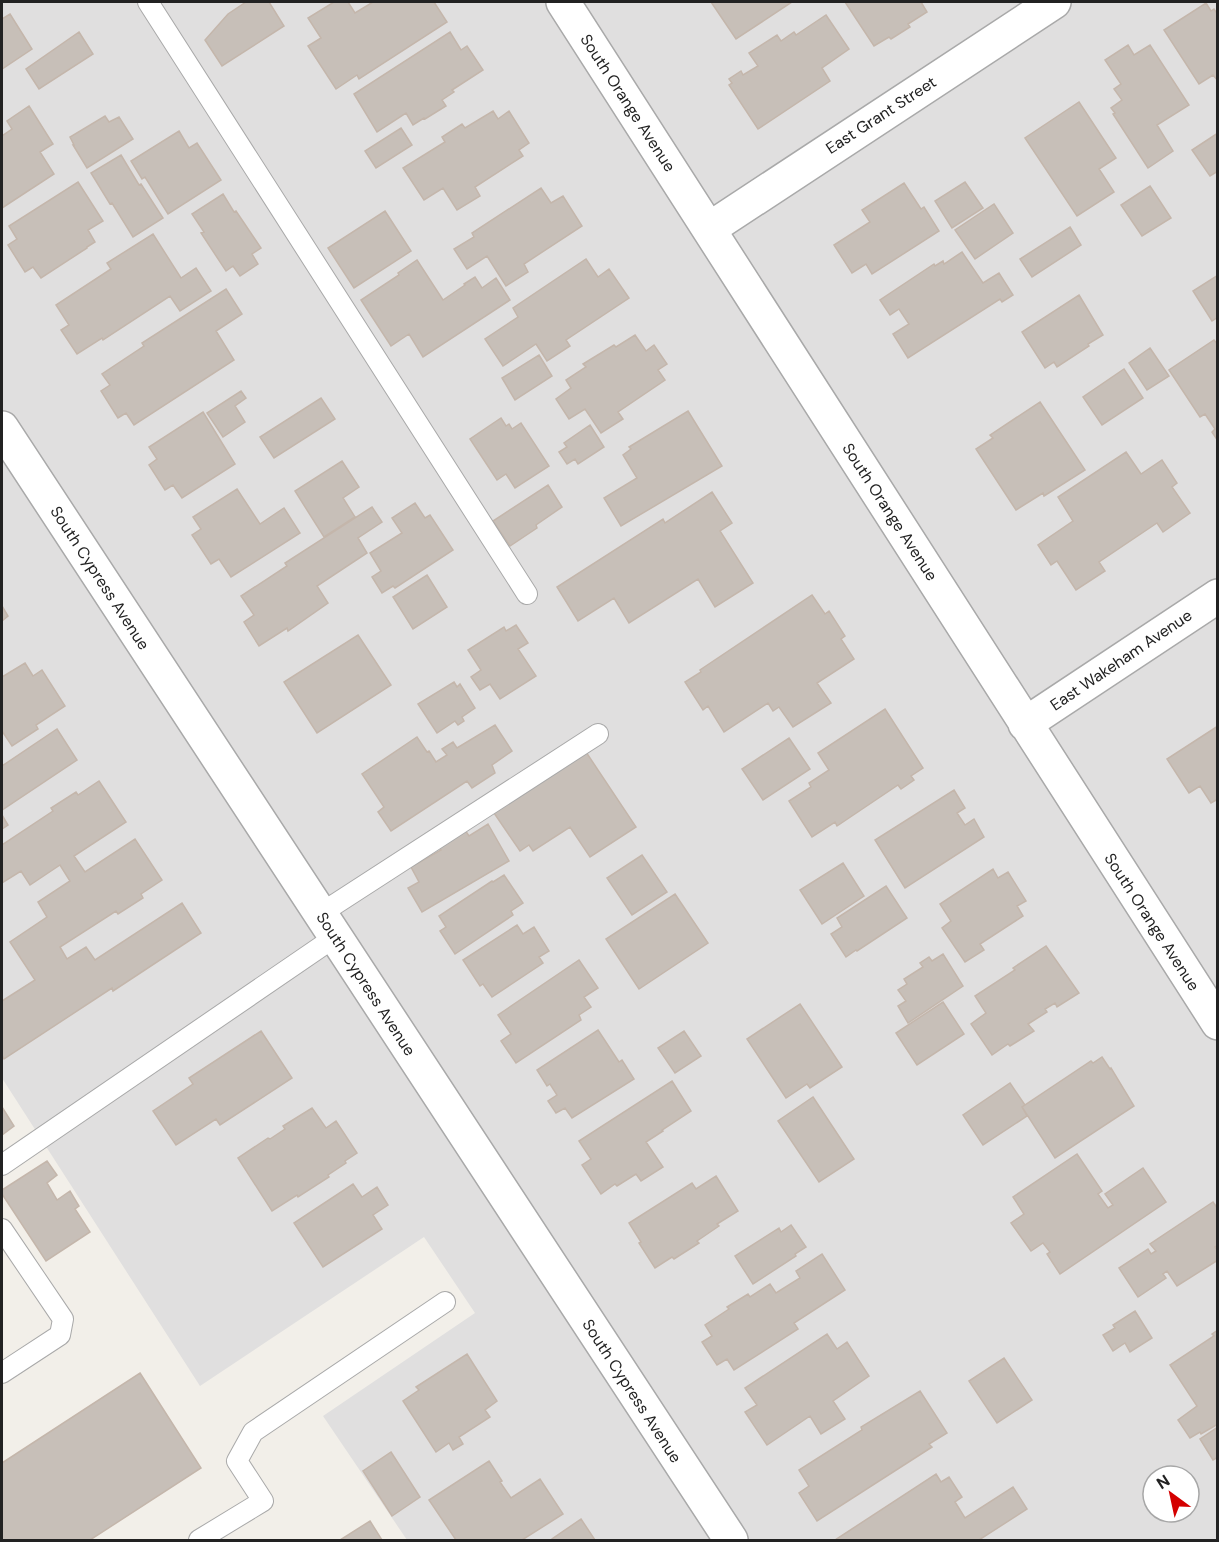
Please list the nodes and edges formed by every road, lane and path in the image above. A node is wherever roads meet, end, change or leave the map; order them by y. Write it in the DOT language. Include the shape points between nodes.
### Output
graph roads {
  1 [pos="148,2"];
  2 [pos="563,2"];
  3 [pos="1054,2"];
  4 [pos="709,229"];
  5 [pos="2,428"];
  6 [pos="527,594"];
  7 [pos="1218,596"];
  8 [pos="1026,723"];
  9 [pos="598,734"];
  10 [pos="328,926"];
  11 [pos="1218,1023"];
  12 [pos="2,1165"];
  13 [pos="2,1229"];
  14 [pos="445,1302"];
  15 [pos="2,1373"];
  16 [pos="199,1540"];
  17 [pos="731,1540"];
  1 -- 6 [label="lane"];
  2 -- 4 [label="street, South Orange Avenue"];
  3 -- 4 [label="street, East Grant Street"];
  4 -- 8 [label="street, South Orange Avenue"];
  5 -- 10 [label="street, South Cypress Avenue"];
  7 -- 8 [label="street, East Wakeham Avenue"];
  8 -- 11 [label="street, South Orange Avenue"];
  9 -- 10 [label="lane"];
  10 -- 12 [label="lane"];
  10 -- 17 [label="street, South Cypress Avenue"];
  13 -- 15 [label="lane" via="63,1319 60,1335"];
  14 -- 16 [label="lane" via="253,1432 237,1461 263,1501"];
}
